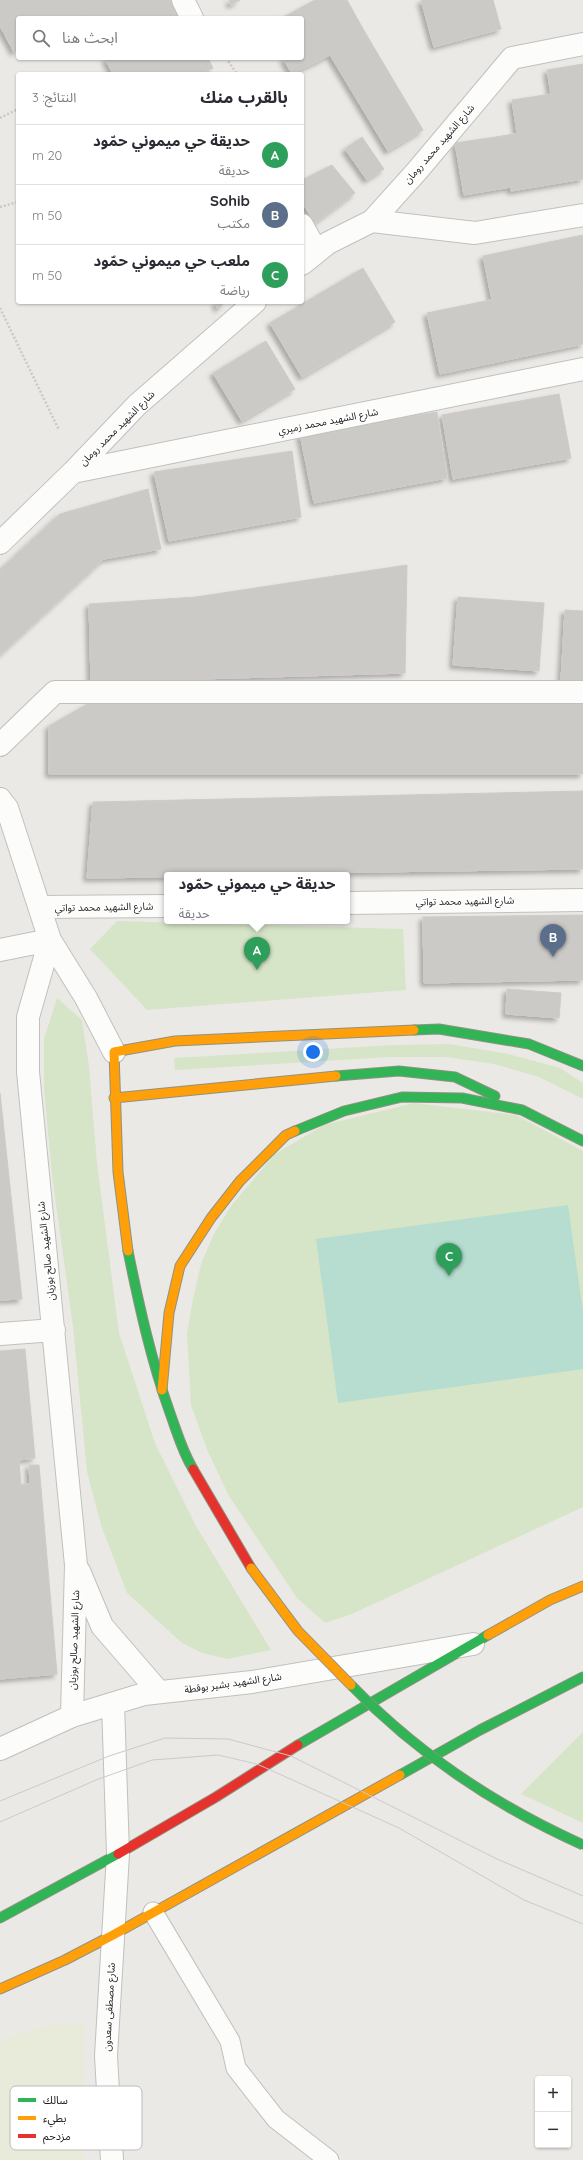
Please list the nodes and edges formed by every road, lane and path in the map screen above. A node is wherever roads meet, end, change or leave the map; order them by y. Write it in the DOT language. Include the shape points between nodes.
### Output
graph roads {
  1 [pos="183,0"];
  2 [pos="191,16"];
  3 [pos="583,44"];
  4 [pos="227,60"];
  5 [pos="236,72"];
  6 [pos="16,111"];
  7 [pos="0,118"];
  8 [pos="16,203"];
  9 [pos="0,207"];
  10 [pos="583,215"];
  11 [pos="372,221"];
  12 [pos="304,233"];
  13 [pos="310,258"];
  14 [pos="253,304"];
  15 [pos="0,308"];
  16 [pos="583,369"];
  17 [pos="59,430"];
  18 [pos="73,472"];
  19 [pos="0,543"];
  20 [pos="583,692"];
  21 [pos="0,745"];
  22 [pos="0,799"];
  23 [pos="583,900"];
  24 [pos="350,903"];
  25 [pos="164,906"];
  26 [pos="40,907"];
  27 [pos="50,940"];
  28 [pos="0,950"];
  29 [pos="114,1052"];
  30 [pos="583,1066"];
  31 [pos="114,1098"];
  32 [pos="522,1110"];
  33 [pos="583,1140"];
  34 [pos="54,1330"];
  35 [pos="0,1334"];
  36 [pos="162,1390"];
  37 [pos="76,1565"];
  38 [pos="572,1579"];
  39 [pos="583,1586"];
  40 [pos="550,1600"];
  41 [pos="474,1644"];
  42 [pos="583,1677"];
  43 [pos="159,1692"];
  44 [pos="113,1704"];
  45 [pos="72,1716"];
  46 [pos="0,1749"];
  47 [pos="583,1845"];
  48 [pos="118,1854"];
  49 [pos="153,1912"];
  50 [pos="0,1918"];
  51 [pos="113,1934"];
  52 [pos="0,1989"];
  53 [pos="108,2086"];
  54 [pos="111,2150"];
  55 [pos="112,2160"];
  56 [pos="329,2160"];
  1 -- 2 [label="street"];
  3 -- 11 [label="street, شارع الشهيد محمد رومان" via="512,58 418,171"];
  4 -- 5 [label="path"];
  6 -- 7 [label="path"];
  8 -- 9 [label="path"];
  10 -- 11 [label="street" via="475,233"];
  11 -- 13 [label="street, شارع الشهيد محمد رومان" via="328,243"];
  12 -- 13 [label="street"];
  14 -- 18 [label="street, شارع الشهيد محمد رومان" via="137,405"];
  15 -- 17 [label="path"];
  16 -- 18 [label="street, شارع الشهيد محمد زميري"];
  18 -- 19 [label="street, شارع الشهيد محمد رومان"];
  20 -- 21 [label="street" via="56,692"];
  22 -- 26 [label="street" via="7,808"];
  23 -- 24 [label="street, شارع الشهيد محمد تواتي"];
  25 -- 26 [label="street, شارع الشهيد محمد تواتي"];
  26 -- 27 [label="street"];
  27 -- 28 [label="street"];
  27 -- 29 [label="street" via="86,998"];
  27 -- 34 [label="street, شارع الشهيد صالح بوزيان" via="28,1017 28,1072"];
  29 -- 30 [label="main road" via="175,1041 439,1030 529,1044"];
  29 -- 31 [label="main road"];
  31 -- 32 [label="main road" via="399,1071 454,1077"];
  31 -- 36 [label="main road" via="118,1172 127,1246 142,1319"];
  32 -- 33 [label="main road"];
  32 -- 36 [label="main road" via="462,1098 402,1097 344,1111 286,1135 240,1181 211,1218 180,1266 169,1313"];
  34 -- 35 [label="street"];
  34 -- 37 [label="street, شارع الشهيد صالح بوزيان"];
  36 -- 47 [label="main road, bridge" via="185,1456 251,1568 299,1632 363,1698 416,1746 487,1795 552,1832"];
  37 -- 43 [label="street, شارع الشهيد صالح بوزيان" via="102,1626"];
  37 -- 45 [label="street, شارع الشهيد صالح بوزيان"];
  38 -- 40 [label="main road"];
  39 -- 40 [label="main road"];
  40 -- 41 [label="main road"];
  41 -- 43 [label="street, شارع الشهيد بشير بوقطة" via="252,1682"];
  41 -- 48 [label="main road" via="302,1742 216,1797"];
  42 -- 49 [label="main road" via="480,1730"];
  43 -- 44 [label="street, شارع الشهيد بشير بوقطة"];
  44 -- 45 [label="street, شارع الشهيد بشير بوقطة"];
  44 -- 48 [label="street, شارع مصطفى سعدون"];
  45 -- 46 [label="street, شارع الشهيد بشير بوقطة"];
  48 -- 50 [label="main road"];
  48 -- 51 [label="street, شارع مصطفى سعدون"];
  49 -- 51 [label="main road"];
  49 -- 56 [label="lane" via="230,2041 236,2068 276,2119"];
  51 -- 52 [label="main road" via="65,1960"];
  51 -- 53 [label="street, شارع مصطفى سعدون" via="106,2056"];
  54 -- 55 [label="street, شارع مصطفى سعدون"];
}
